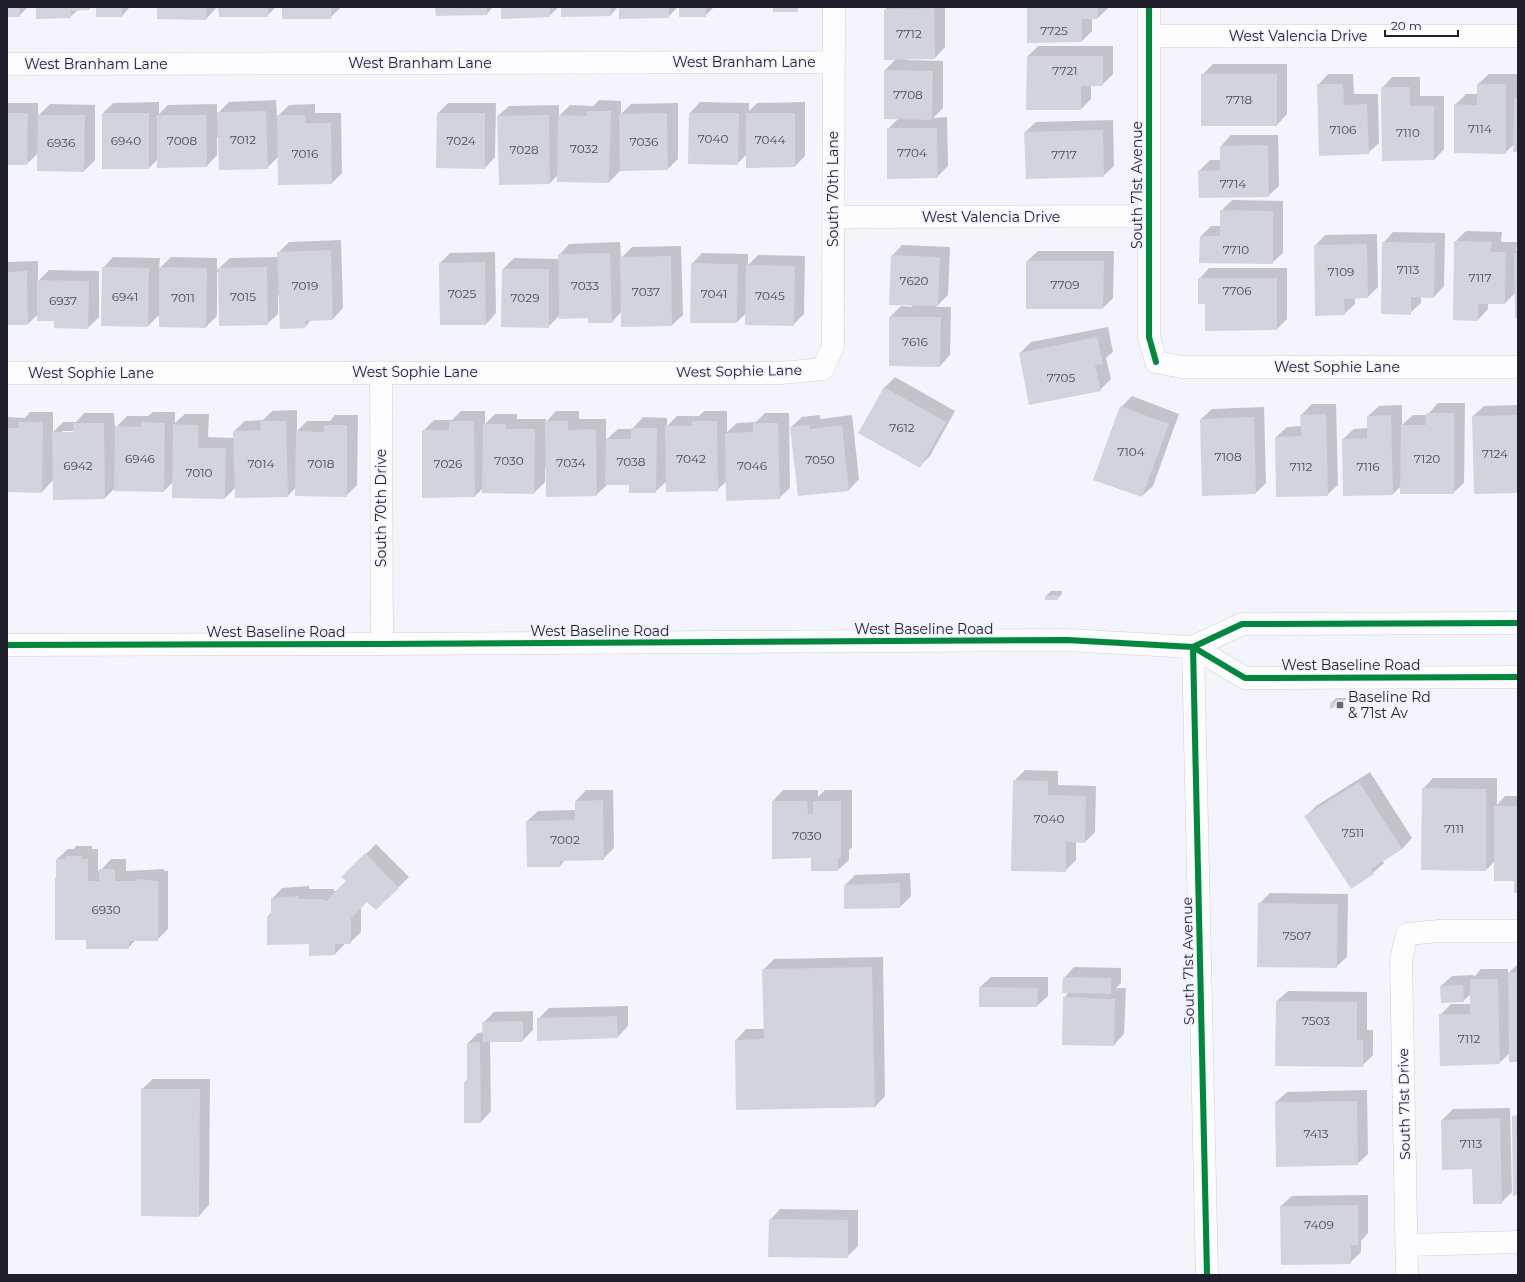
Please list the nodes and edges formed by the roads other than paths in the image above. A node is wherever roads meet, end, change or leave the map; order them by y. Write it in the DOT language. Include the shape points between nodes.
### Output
graph roads {
  1 [pos="834,7"];
  2 [pos="1149,7"];
  3 [pos="1149,36"];
  4 [pos="1518,36"];
  5 [pos="834,62"];
  6 [pos="7,64"];
  7 [pos="1149,216"];
  8 [pos="833,217"];
  9 [pos="1156,362"];
  10 [pos="1518,366"];
  11 [pos="822,369"];
  12 [pos="381,372"];
  13 [pos="7,373"];
  14 [pos="1518,622"];
  15 [pos="382,644"];
  16 [pos="7,645"];
  17 [pos="1193,648"];
  18 [pos="1518,677"];
  19 [pos="1518,931"];
  20 [pos="1518,1242"];
  21 [pos="1407,1245"];
  22 [pos="1207,1275"];
  23 [pos="1407,1275"];
  1 -- 5 [label="street, South 70th Lane"];
  2 -- 3 [label="street, South 71st Avenue"];
  3 -- 4 [label="street, West Valencia Drive"];
  3 -- 7 [label="street, South 71st Avenue"];
  5 -- 6 [label="street, West Branham Lane"];
  5 -- 8 [label="street, South 70th Lane"];
  7 -- 8 [label="street, West Valencia Drive"];
  7 -- 9 [label="street, South 71st Avenue" via="1149,337"];
  8 -- 11 [label="street, South 70th Lane" via="833,346"];
  9 -- 10 [label="street, West Sophie Lane" via="1182,367"];
  11 -- 12 [label="street, West Sophie Lane" via="781,373"];
  12 -- 13 [label="street, West Sophie Lane"];
  12 -- 15 [label="street, South 70th Drive"];
  14 -- 17 [label="street, West Baseline Road" via="1242,624"];
  15 -- 16 [label="street, West Baseline Road"];
  15 -- 17 [label="street, West Baseline Road" via="1067,640"];
  17 -- 18 [label="street, West Baseline Road" via="1245,678"];
  17 -- 22 [label="street, South 71st Avenue"];
  19 -- 21 [label="street, South 71st Drive" via="1439,931 1407,934 1401,960"];
  20 -- 21 [label="street"];
  21 -- 23 [label="street, South 71st Drive"];
}
